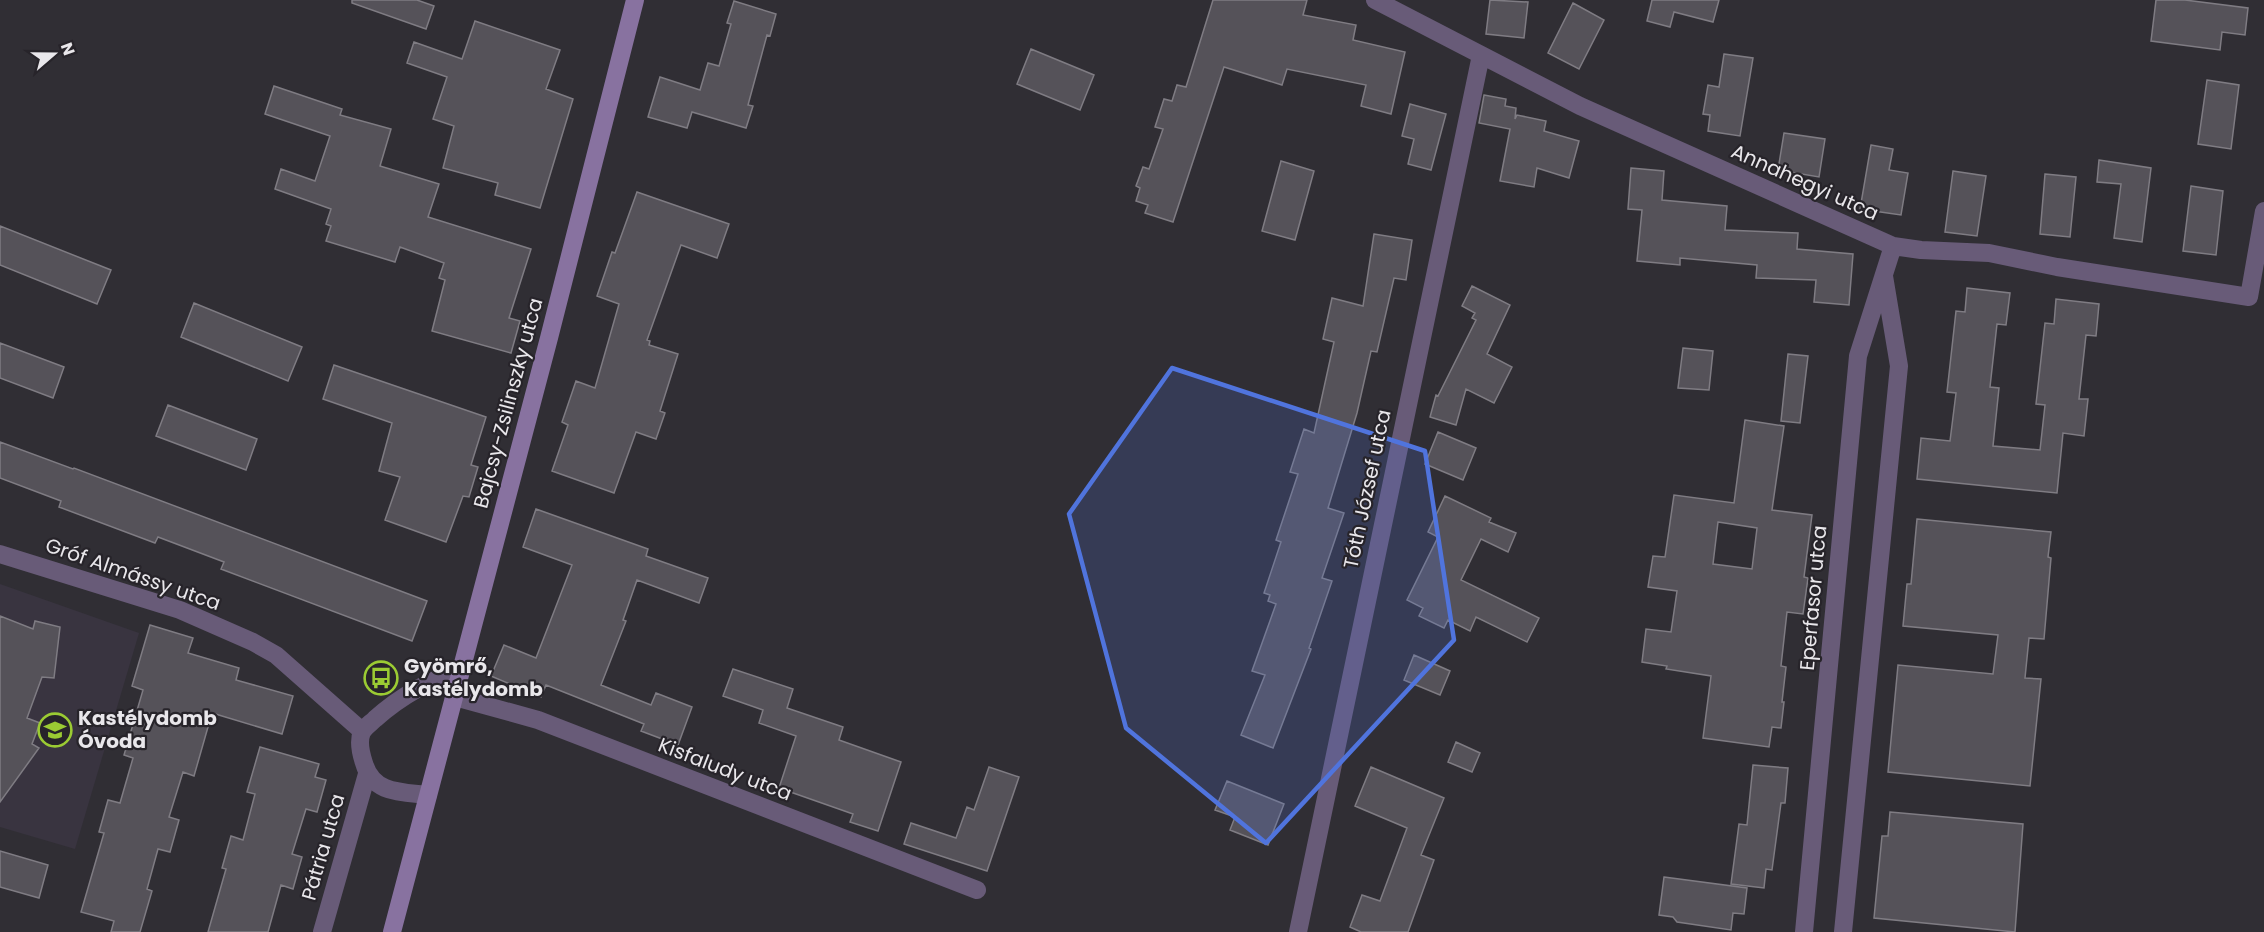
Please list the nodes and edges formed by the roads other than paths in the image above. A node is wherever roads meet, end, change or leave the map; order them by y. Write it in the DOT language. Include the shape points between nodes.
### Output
graph roads {
  1 [pos="635,0"];
  2 [pos="1375,0"];
  3 [pos="1481,55"];
  4 [pos="2264,211"];
  5 [pos="1893,246"];
  6 [pos="1884,271"];
  7 [pos="0,554"];
  8 [pos="463,668"];
  9 [pos="455,697"];
  10 [pos="362,731"];
  11 [pos="367,774"];
  12 [pos="428,795"];
  13 [pos="977,890"];
  14 [pos="322,932"];
  15 [pos="392,932"];
  16 [pos="1298,932"];
  17 [pos="1804,932"];
  18 [pos="1844,932"];
  1 -- 8 [label="main road, Bajcsy-Zsilinszky utca"];
  2 -- 3 [label="street, Annahegyi utca"];
  3 -- 5 [label="street, Annahegyi utca" via="1581,106"];
  3 -- 16 [label="street, Tóth József utca"];
  4 -- 5 [label="street, Annahegyi utca" via="2249,297 1989,253"];
  5 -- 6 [label="street, Eperfasor utca"];
  6 -- 17 [label="street, Eperfasor utca" via="1858,356"];
  6 -- 18 [label="street, Eperfasor utca" via="1899,366"];
  7 -- 10 [label="street, Gróf Almássy utca" via="180,610 253,642 276,655"];
  8 -- 9 [label="main road, Bajcsy-Zsilinszky utca"];
  8 -- 10 [label="street" via="422,684"];
  9 -- 12 [label="main road, Bajcsy-Zsilinszky utca"];
  9 -- 13 [label="street, Kisfaludy utca" via="538,720"];
  10 -- 11 [label="street" via="361,755"];
  11 -- 12 [label="street" via="386,790"];
  11 -- 14 [label="street, Pátria utca"];
  12 -- 15 [label="main road, Bajcsy-Zsilinszky utca"];
}
